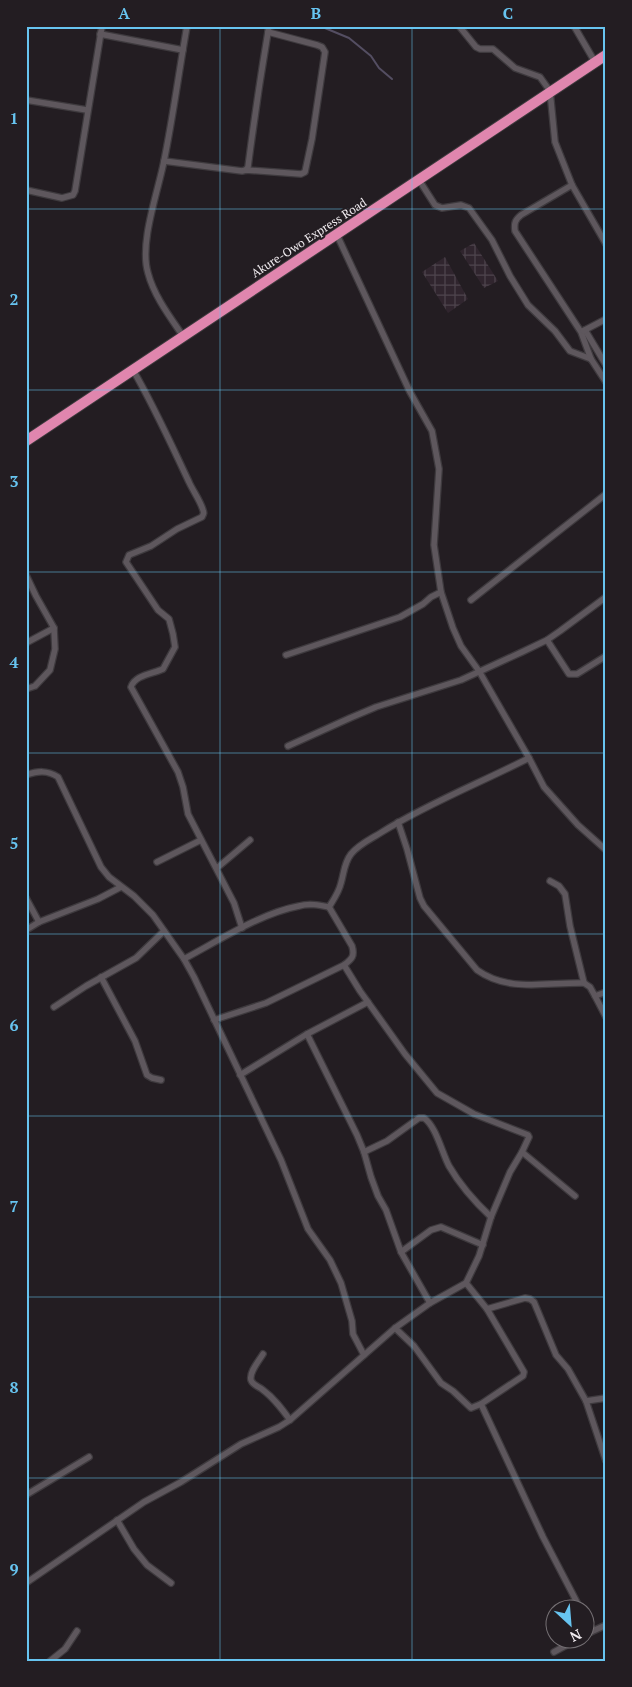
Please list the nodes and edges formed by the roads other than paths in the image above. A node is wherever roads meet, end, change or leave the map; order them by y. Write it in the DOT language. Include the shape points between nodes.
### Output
graph roads {
  1 [pos="102,26"];
  2 [pos="187,26"];
  3 [pos="459,26"];
  4 [pos="574,26"];
  5 [pos="269,29"];
  6 [pos="100,34"];
  7 [pos="183,50"];
  8 [pos="606,55"];
  9 [pos="595,62"];
  10 [pos="550,91"];
  11 [pos="26,100"];
  12 [pos="87,110"];
  13 [pos="164,161"];
  14 [pos="246,170"];
  15 [pos="418,180"];
  16 [pos="572,185"];
  17 [pos="26,190"];
  18 [pos="337,235"];
  19 [pos="606,244"];
  20 [pos="606,319"];
  21 [pos="583,331"];
  22 [pos="183,336"];
  23 [pos="591,358"];
  24 [pos="606,365"];
  25 [pos="133,370"];
  26 [pos="606,382"];
  27 [pos="26,441"];
  28 [pos="606,494"];
  29 [pos="26,575"];
  30 [pos="441,592"];
  31 [pos="606,596"];
  32 [pos="471,600"];
  33 [pos="54,628"];
  34 [pos="547,640"];
  35 [pos="26,642"];
  36 [pos="286,655"];
  37 [pos="606,656"];
  38 [pos="479,671"];
  39 [pos="26,690"];
  40 [pos="288,746"];
  41 [pos="529,758"];
  42 [pos="26,774"];
  43 [pos="398,822"];
  44 [pos="201,840"];
  45 [pos="250,840"];
  46 [pos="606,850"];
  47 [pos="157,862"];
  48 [pos="217,868"];
  49 [pos="550,881"];
  50 [pos="121,887"];
  51 [pos="26,898"];
  52 [pos="330,907"];
  53 [pos="39,922"];
  54 [pos="242,928"];
  55 [pos="26,930"];
  56 [pos="164,931"];
  57 [pos="184,959"];
  58 [pos="344,966"];
  59 [pos="101,977"];
  60 [pos="584,983"];
  61 [pos="606,992"];
  62 [pos="596,996"];
  63 [pos="368,1002"];
  64 [pos="54,1007"];
  65 [pos="606,1017"];
  66 [pos="214,1020"];
  67 [pos="307,1034"];
  68 [pos="240,1076"];
  69 [pos="161,1080"];
  70 [pos="364,1152"];
  71 [pos="522,1152"];
  72 [pos="576,1196"];
  73 [pos="491,1217"];
  74 [pos="483,1245"];
  75 [pos="401,1252"];
  76 [pos="466,1283"];
  77 [pos="430,1303"];
  78 [pos="487,1309"];
  79 [pos="395,1328"];
  80 [pos="263,1354"];
  81 [pos="364,1355"];
  82 [pos="606,1398"];
  83 [pos="586,1401"];
  84 [pos="481,1404"];
  85 [pos="290,1420"];
  86 [pos="90,1457"];
  87 [pos="606,1461"];
  88 [pos="26,1495"];
  89 [pos="117,1520"];
  90 [pos="26,1583"];
  91 [pos="171,1583"];
  92 [pos="575,1600"];
  93 [pos="606,1625"];
  94 [pos="77,1631"];
  95 [pos="594,1631"];
  96 [pos="558,1650"];
  97 [pos="554,1652"];
  98 [pos="50,1661"];
  1 -- 6 [label="street"];
  2 -- 7 [label="street"];
  3 -- 10 [label="street" via="476,47 493,49 515,68 540,77"];
  4 -- 9 [label="street"];
  5 -- 14 [label="street"];
  5 -- 14 [label="street" via="324,49 312,139 304,173"];
  6 -- 7 [label="street"];
  6 -- 12 [label="street"];
  7 -- 13 [label="street"];
  8 -- 9 [label="highway, Akure-Owo Express Road"];
  9 -- 10 [label="highway, Akure-Owo Express Road"];
  10 -- 15 [label="highway, Akure-Owo Express Road"];
  10 -- 16 [label="street" via="555,142"];
  11 -- 12 [label="street"];
  12 -- 17 [label="street" via="73,195 62,198"];
  13 -- 14 [label="street"];
  13 -- 22 [label="street" via="148,232 146,258 155,290"];
  15 -- 18 [label="highway, Akure-Owo Express Road"];
  15 -- 23 [label="street" via="438,207 461,204 469,208 492,240 528,305 570,351"];
  16 -- 19 [label="street"];
  16 -- 21 [label="street" via="521,215 514,225 520,239"];
  18 -- 22 [label="highway, Akure-Owo Express Road"];
  18 -- 30 [label="street" via="410,392 432,431 439,469 434,545"];
  20 -- 21 [label="street"];
  21 -- 23 [label="street"];
  21 -- 24 [label="street"];
  22 -- 25 [label="highway, Akure-Owo Express Road"];
  23 -- 26 [label="street"];
  25 -- 27 [label="highway, Akure-Owo Express Road"];
  25 -- 44 [label="street" via="204,511 202,517 129,555 126,562 158,610 168,618 175,647 163,669 134,681 131,686 178,772 188,814"];
  28 -- 32 [label="street"];
  29 -- 33 [label="street"];
  30 -- 36 [label="street" via="400,617"];
  30 -- 38 [label="street" via="461,646"];
  31 -- 34 [label="street"];
  33 -- 35 [label="street"];
  33 -- 39 [label="street" via="55,649 50,670 35,686"];
  34 -- 37 [label="street" via="570,674 577,674"];
  34 -- 38 [label="street"];
  38 -- 40 [label="street" via="350,718"];
  38 -- 41 [label="street"];
  41 -- 43 [label="street"];
  41 -- 46 [label="street" via="544,787"];
  42 -- 50 [label="street" via="46,772 58,777 101,867"];
  43 -- 52 [label="street" via="349,856"];
  43 -- 60 [label="street" via="424,906 477,970 487,977 526,986"];
  44 -- 47 [label="street"];
  44 -- 48 [label="street"];
  45 -- 48 [label="street"];
  48 -- 54 [label="street"];
  49 -- 60 [label="street" via="564,894"];
  50 -- 53 [label="street"];
  50 -- 56 [label="street" via="145,907"];
  51 -- 53 [label="street"];
  52 -- 54 [label="street" via="300,905"];
  52 -- 58 [label="street" via="354,953"];
  53 -- 55 [label="street"];
  54 -- 57 [label="street"];
  56 -- 57 [label="street"];
  56 -- 59 [label="street" via="136,958"];
  57 -- 66 [label="street"];
  58 -- 63 [label="street"];
  58 -- 66 [label="street" via="266,1003"];
  59 -- 64 [label="street"];
  59 -- 69 [label="street" via="135,1041 147,1075"];
  60 -- 62 [label="street"];
  61 -- 62 [label="street"];
  62 -- 65 [label="street"];
  63 -- 67 [label="street"];
  63 -- 71 [label="street" via="437,1093 474,1114 528,1135"];
  66 -- 68 [label="street"];
  67 -- 68 [label="street"];
  67 -- 70 [label="street"];
  68 -- 81 [label="street" via="281,1160 308,1229 330,1260 341,1283 353,1334"];
  70 -- 73 [label="street" via="424,1118 448,1165"];
  70 -- 75 [label="street"];
  71 -- 72 [label="street"];
  71 -- 73 [label="street"];
  73 -- 74 [label="street"];
  74 -- 75 [label="street" via="441,1227 431,1230"];
  74 -- 76 [label="street"];
  75 -- 77 [label="street"];
  76 -- 77 [label="street"];
  76 -- 78 [label="street"];
  77 -- 79 [label="street"];
  78 -- 83 [label="street" via="524,1298 534,1302 556,1355"];
  78 -- 84 [label="street" via="524,1372 514,1384"];
  79 -- 81 [label="street"];
  79 -- 84 [label="street" via="414,1346 441,1383 471,1408"];
  80 -- 85 [label="street" via="252,1374 252,1382 278,1403"];
  81 -- 85 [label="street"];
  82 -- 83 [label="street"];
  83 -- 87 [label="street"];
  84 -- 92 [label="street"];
  85 -- 89 [label="street" via="241,1444"];
  86 -- 88 [label="street"];
  89 -- 90 [label="street"];
  89 -- 91 [label="street" via="147,1565"];
  93 -- 95 [label="street"];
  94 -- 98 [label="street" via="65,1649"];
  96 -- 97 [label="street"];
}
